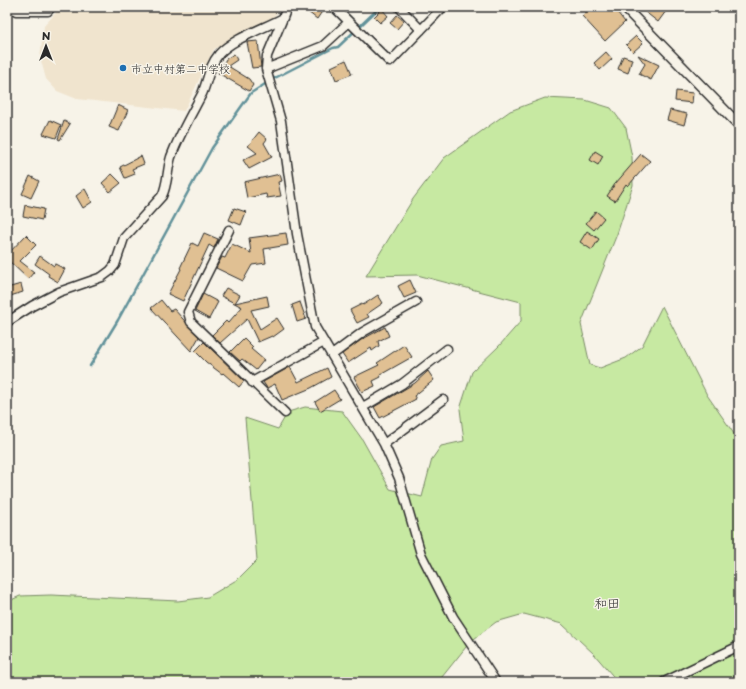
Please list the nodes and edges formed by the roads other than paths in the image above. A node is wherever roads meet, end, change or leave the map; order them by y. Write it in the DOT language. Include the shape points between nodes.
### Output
graph roads {
  1 [pos="11,7"];
  2 [pos="51,7"];
  3 [pos="287,7"];
  4 [pos="334,7"];
  5 [pos="399,7"];
  6 [pos="443,7"];
  7 [pos="624,7"];
  8 [pos="283,18"];
  9 [pos="349,22"];
  10 [pos="421,30"];
  11 [pos="266,69"];
  12 [pos="739,125"];
  13 [pos="229,230"];
  14 [pos="416,302"];
  15 [pos="7,322"];
  16 [pos="324,342"];
  17 [pos="447,349"];
  18 [pos="332,355"];
  19 [pos="252,382"];
  20 [pos="443,400"];
  21 [pos="363,407"];
  22 [pos="285,414"];
  23 [pos="384,444"];
  24 [pos="739,646"];
  25 [pos="496,682"];
  26 [pos="664,682"];
  1 -- 2 [label="street" via="16,11 48,11"];
  3 -- 8 [label="street"];
  4 -- 9 [label="street"];
  5 -- 10 [label="street"];
  6 -- 10 [label="street"];
  7 -- 12 [label="street"];
  8 -- 11 [label="street" via="267,56"];
  8 -- 15 [label="street" via="232,44 219,54 211,66 203,92 171,156 166,189 124,238 115,265 110,271 102,277 59,292"];
  9 -- 10 [label="street" via="390,62"];
  9 -- 11 [label="street" via="323,46"];
  11 -- 16 [label="street" via="281,121 297,234 315,327"];
  13 -- 19 [label="street" via="188,312 191,322"];
  14 -- 18 [label="street" via="363,332"];
  16 -- 18 [label="street"];
  16 -- 19 [label="street"];
  17 -- 21 [label="street" via="402,384"];
  18 -- 21 [label="street"];
  19 -- 22 [label="street"];
  20 -- 23 [label="street"];
  21 -- 23 [label="street"];
  23 -- 25 [label="street" via="399,478 421,554 453,617"];
  24 -- 26 [label="street"];
}
